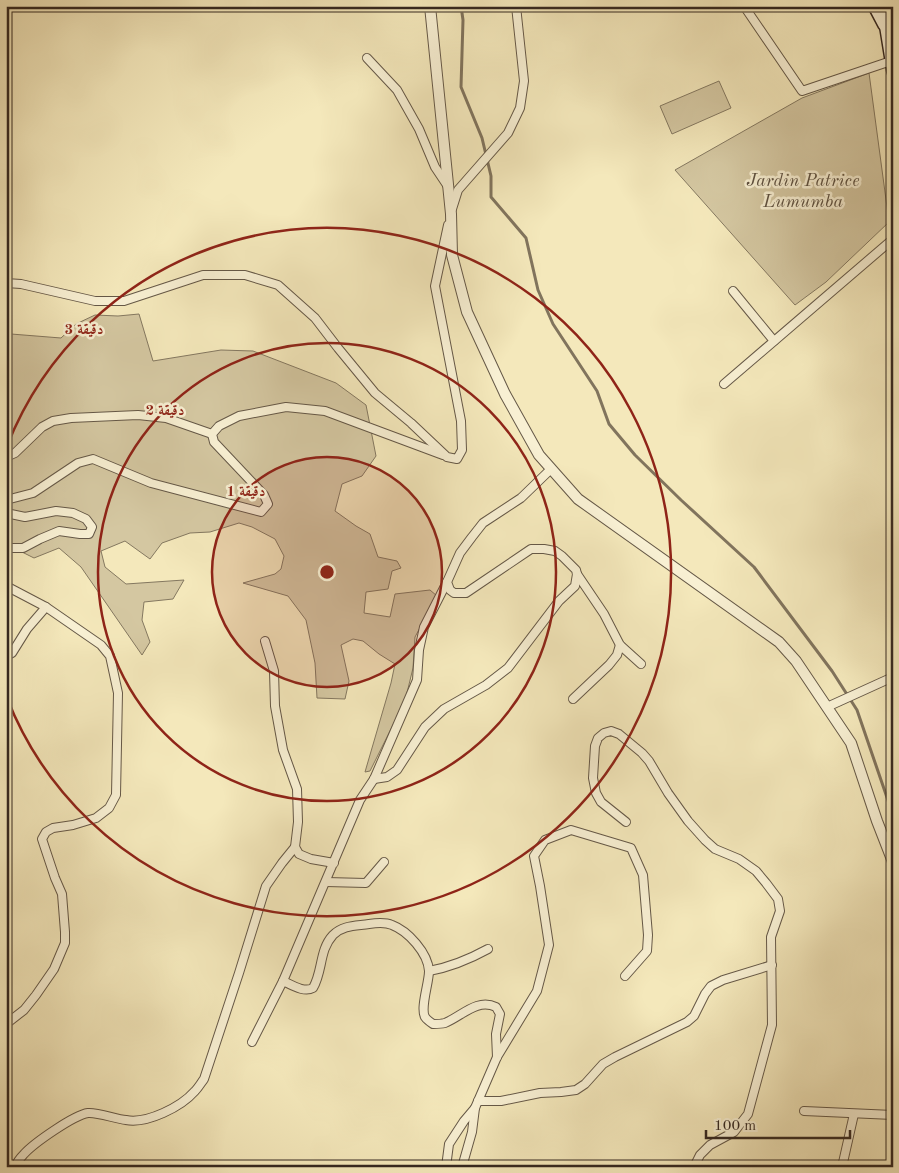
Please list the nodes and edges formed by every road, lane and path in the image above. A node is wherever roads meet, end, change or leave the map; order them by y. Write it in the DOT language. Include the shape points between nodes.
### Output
graph roads {
  1 [pos="430,6"];
  2 [pos="516,6"];
  3 [pos="744,6"];
  4 [pos="874,6"];
  5 [pos="884,6"];
  6 [pos="886,29"];
  7 [pos="368,58"];
  8 [pos="892,67"];
  9 [pos="453,188"];
  10 [pos="451,214"];
  11 [pos="893,238"];
  12 [pos="6,283"];
  13 [pos="734,291"];
  14 [pos="774,341"];
  15 [pos="724,384"];
  16 [pos="212,434"];
  17 [pos="6,457"];
  18 [pos="447,457"];
  19 [pos="551,469"];
  20 [pos="6,500"];
  21 [pos="6,514"];
  22 [pos="6,548"];
  23 [pos="577,574"];
  24 [pos="448,582"];
  25 [pos="9,589"];
  26 [pos="46,607"];
  27 [pos="266,641"];
  28 [pos="620,645"];
  29 [pos="6,656"];
  30 [pos="641,664"];
  31 [pos="893,677"];
  32 [pos="573,699"];
  33 [pos="827,706"];
  34 [pos="374,779"];
  35 [pos="626,822"];
  36 [pos="296,847"];
  37 [pos="384,862"];
  38 [pos="893,862"];
  39 [pos="334,863"];
  40 [pos="326,882"];
  41 [pos="488,949"];
  42 [pos="772,966"];
  43 [pos="429,971"];
  44 [pos="625,976"];
  45 [pos="283,981"];
  46 [pos="6,1024"];
  47 [pos="252,1042"];
  48 [pos="497,1057"];
  49 [pos="476,1105"];
  50 [pos="804,1112"];
  51 [pos="854,1114"];
  52 [pos="893,1115"];
  53 [pos="15,1167"];
  54 [pos="446,1167"];
  55 [pos="462,1167"];
  56 [pos="694,1167"];
  57 [pos="842,1167"];
  1 -- 9 [label="street"];
  2 -- 9 [label="street" via="524,80 520,108 508,133"];
  3 -- 8 [label="street" via="802,91"];
  4 -- 6 [label="main road"];
  5 -- 6 [label="main road"];
  6 -- 8 [label="main road"];
  7 -- 9 [label="street" via="397,90 435,167"];
  9 -- 10 [label="street"];
  10 -- 18 [label="street" via="435,286 461,421 462,450 457,459"];
  10 -- 19 [label="street" via="452,255 467,312 505,394 539,455"];
  11 -- 14 [label="street"];
  12 -- 18 [label="street" via="95,301 124,301 203,275 245,274 278,285 315,318 375,393"];
  13 -- 14 [label="street"];
  14 -- 15 [label="street"];
  16 -- 17 [label="street" via="166,418 138,415 71,418 42,427 15,453"];
  16 -- 18 [label="street" via="219,426 239,416 286,407 325,411"];
  16 -- 20 [label="street" via="214,442 264,494 268,504 261,512 152,482 93,459 78,463 33,493"];
  19 -- 24 [label="street" via="520,498 483,523 460,553"];
  19 -- 33 [label="street" via="578,499 779,642"];
  21 -- 22 [label="street" via="25,517 56,511 73,512 92,526 89,534 58,530 23,548"];
  23 -- 24 [label="street" via="555,551 531,549 466,593 454,593"];
  23 -- 28 [label="street"];
  23 -- 34 [label="street" via="575,586 559,601 508,668 486,686 444,709 425,727 397,770 387,777"];
  24 -- 34 [label="street" via="424,627 417,680"];
  25 -- 26 [label="street"];
  26 -- 29 [label="street" via="12,653"];
  26 -- 46 [label="street" via="100,645 110,656 118,693 116,796 110,808 96,818 53,828 42,839 62,894 65,942 54,969 36,995"];
  27 -- 36 [label="street" via="274,671 275,706 283,750 297,789"];
  28 -- 30 [label="street"];
  28 -- 32 [label="street" via="609,665"];
  31 -- 33 [label="street"];
  33 -- 38 [label="street" via="851,743"];
  34 -- 39 [label="street" via="360,800"];
  35 -- 42 [label="street" via="602,802 593,778 598,738 611,731 619,734 649,761 673,800 704,840 750,867 778,899 780,911 771,937"];
  36 -- 39 [label="street" via="298,854"];
  36 -- 53 [label="street" via="266,886 204,1079 194,1093 154,1118 129,1121 90,1113 80,1115 24,1154"];
  37 -- 40 [label="street" via="366,883"];
  39 -- 40 [label="street"];
  40 -- 45 [label="street"];
  41 -- 43 [label="street" via="461,963"];
  42 -- 49 [label="street" via="711,986 687,1022 603,1064 586,1084 576,1090"];
  42 -- 56 [label="street" via="772,1025 748,1114 734,1132 710,1145"];
  43 -- 45 [label="street" via="419,947 409,936 392,925 377,923 343,927 334,935 322,954 313,988 303,990"];
  43 -- 48 [label="street" via="423,1012 426,1018 433,1024 444,1024 477,1006 491,1004 500,1014 496,1034"];
  44 -- 48 [label="street" via="647,951 643,875 631,848 571,830 545,840 534,856 549,945 537,990"];
  45 -- 47 [label="street"];
  48 -- 49 [label="street"];
  49 -- 54 [label="street" via="449,1144"];
  49 -- 55 [label="street"];
  50 -- 51 [label="street"];
  51 -- 52 [label="street"];
  51 -- 57 [label="street"];
}
